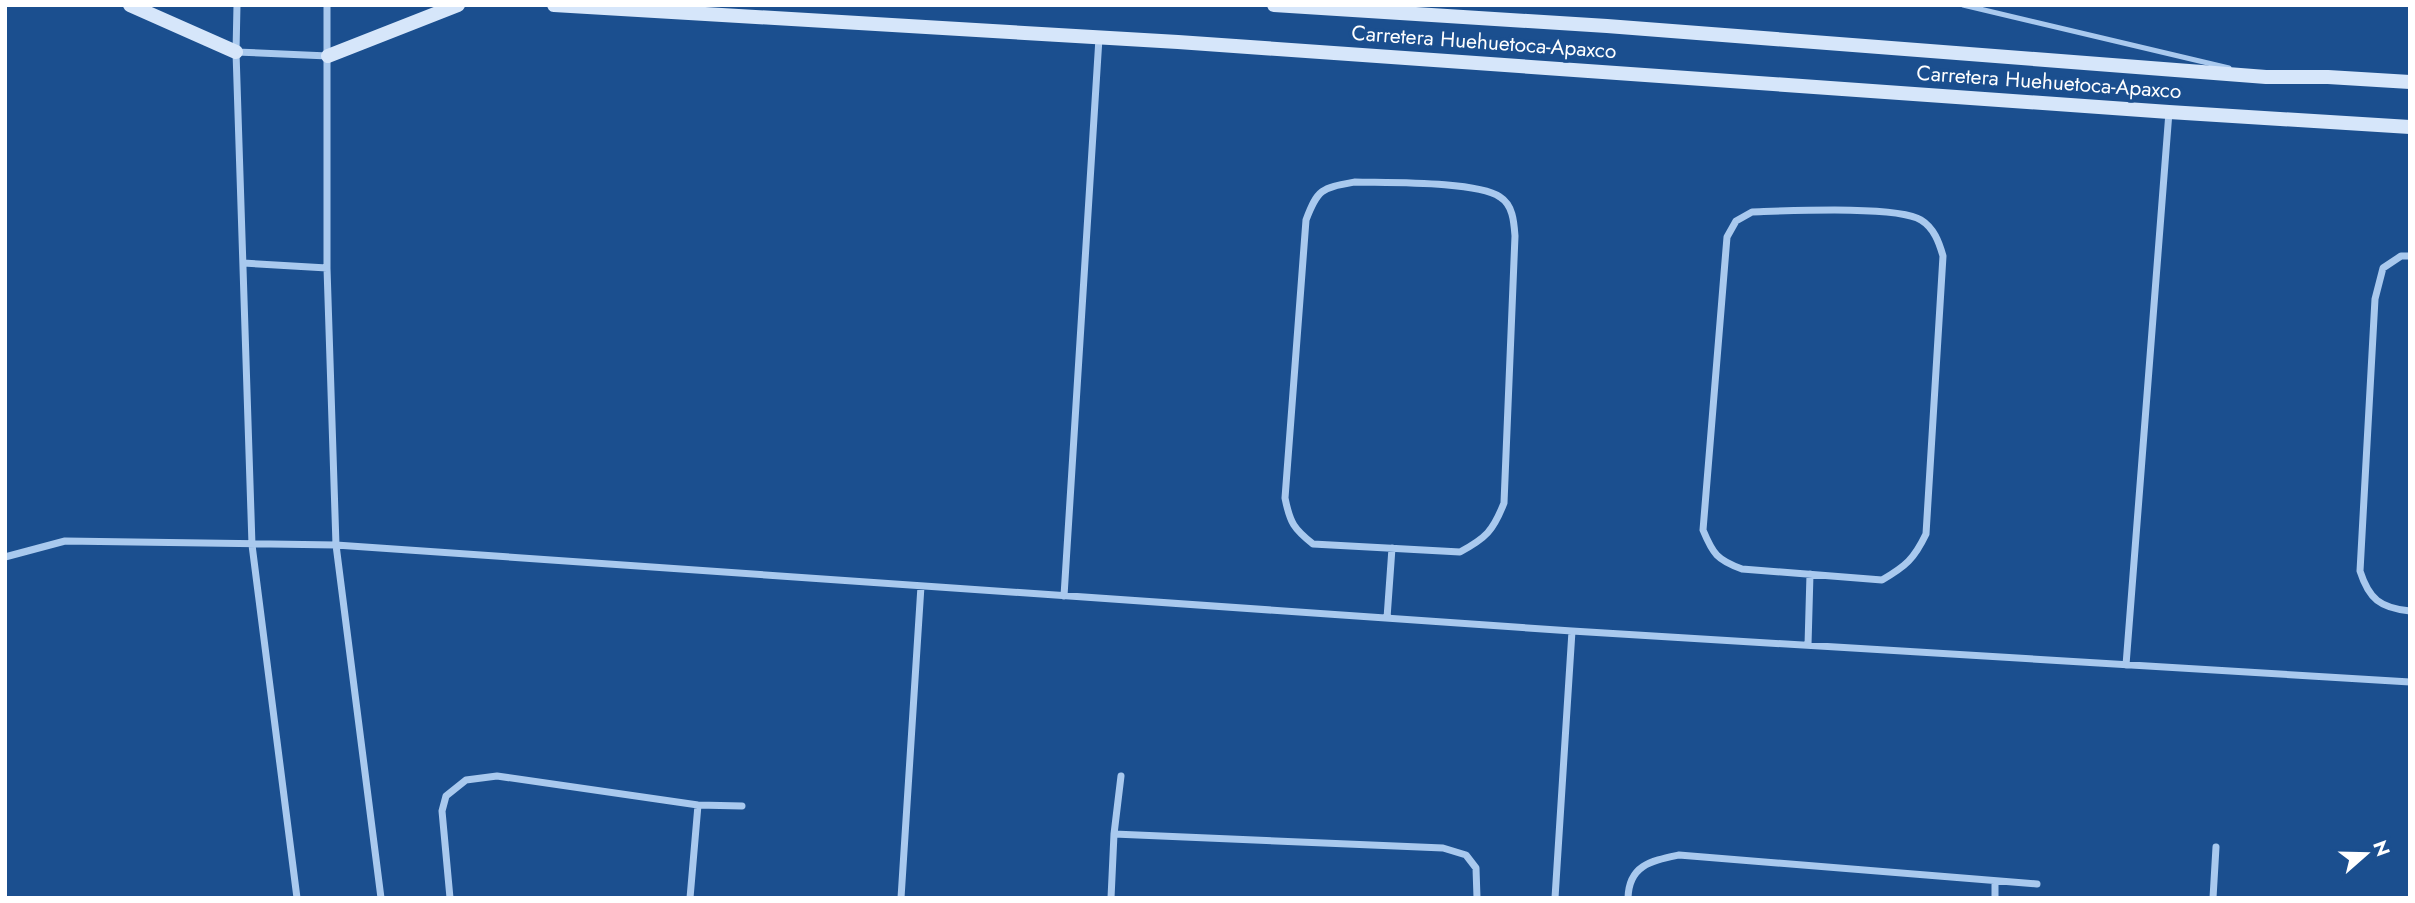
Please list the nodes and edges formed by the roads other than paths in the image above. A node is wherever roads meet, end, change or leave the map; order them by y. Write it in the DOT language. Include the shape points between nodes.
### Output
graph roads {
  1 [pos="130,5"];
  2 [pos="237,5"];
  3 [pos="327,5"];
  4 [pos="458,5"];
  5 [pos="554,5"];
  6 [pos="1274,5"];
  7 [pos="1963,5"];
  8 [pos="1099,38"];
  9 [pos="236,52"];
  10 [pos="328,56"];
  11 [pos="2266,77"];
  12 [pos="2410,82"];
  13 [pos="2169,112"];
  14 [pos="2410,127"];
  15 [pos="2410,256"];
  16 [pos="243,263"];
  17 [pos="327,268"];
  18 [pos="252,545"];
  19 [pos="336,545"];
  20 [pos="1392,548"];
  21 [pos="5,557"];
  22 [pos="1810,574"];
  23 [pos="921,586"];
  24 [pos="1064,596"];
  25 [pos="2410,611"];
  26 [pos="1387,618"];
  27 [pos="1572,631"];
  28 [pos="1808,645"];
  29 [pos="2126,665"];
  30 [pos="2410,682"];
  31 [pos="1121,776"];
  32 [pos="698,805"];
  33 [pos="742,806"];
  34 [pos="1114,834"];
  35 [pos="2216,847"];
  36 [pos="1996,881"];
  37 [pos="2037,884"];
  38 [pos="297,898"];
  39 [pos="381,898"];
  40 [pos="450,898"];
  41 [pos="690,898"];
  42 [pos="901,898"];
  43 [pos="1111,898"];
  44 [pos="1477,898"];
  45 [pos="1555,898"];
  46 [pos="1628,898"];
  47 [pos="1995,898"];
  48 [pos="2213,898"];
  1 -- 9 [label="main road"];
  2 -- 9 [label="street"];
  3 -- 10 [label="street"];
  4 -- 10 [label="main road"];
  5 -- 8 [label="main road, Carretera Huehuetoca-Apaxco"];
  6 -- 11 [label="main road, Carretera Huehuetoca-Apaxco"];
  7 -- 11 [label="lane"];
  8 -- 13 [label="main road, Carretera Huehuetoca-Apaxco"];
  8 -- 24 [label="street"];
  9 -- 10 [label="street"];
  9 -- 16 [label="street"];
  10 -- 17 [label="street"];
  11 -- 12 [label="main road, Carretera Huehuetoca-Apaxco"];
  13 -- 14 [label="main road, Carretera Huehuetoca-Apaxco"];
  13 -- 29 [label="street"];
  15 -- 25 [label="street" via="2401,256 2382,268 2375,299 2360,570 2366,588 2378,602"];
  16 -- 17 [label="street"];
  16 -- 18 [label="street"];
  17 -- 19 [label="street"];
  18 -- 19 [label="street"];
  18 -- 21 [label="street" via="65,541"];
  18 -- 38 [label="street"];
  19 -- 23 [label="street"];
  19 -- 39 [label="street"];
  20 -- 20 [label="street" via="1460,552 1495,527 1504,503 1515,236 1513,214 1503,198 1479,188 1355,182 1329,186 1315,196 1306,220 1285,498 1289,517 1313,544"];
  20 -- 26 [label="street"];
  22 -- 22 [label="street" via="1882,580 1915,557 1926,534 1943,256 1937,236 1921,219 1895,212 1752,212 1735,221 1727,237 1703,530 1722,562 1742,569"];
  22 -- 28 [label="street"];
  23 -- 24 [label="street"];
  23 -- 42 [label="street"];
  24 -- 26 [label="street"];
  26 -- 27 [label="street"];
  27 -- 28 [label="street"];
  27 -- 45 [label="street"];
  28 -- 29 [label="street"];
  29 -- 30 [label="street"];
  31 -- 34 [label="street"];
  32 -- 33 [label="street"];
  32 -- 40 [label="street" via="497,776 466,780 446,796 442,811"];
  32 -- 41 [label="street"];
  34 -- 43 [label="street"];
  34 -- 44 [label="street" via="1443,848 1466,855 1476,868"];
  35 -- 48 [label="street"];
  36 -- 37 [label="street"];
  36 -- 46 [label="street" via="1679,855 1639,868 1629,885"];
  36 -- 47 [label="street"];
}
